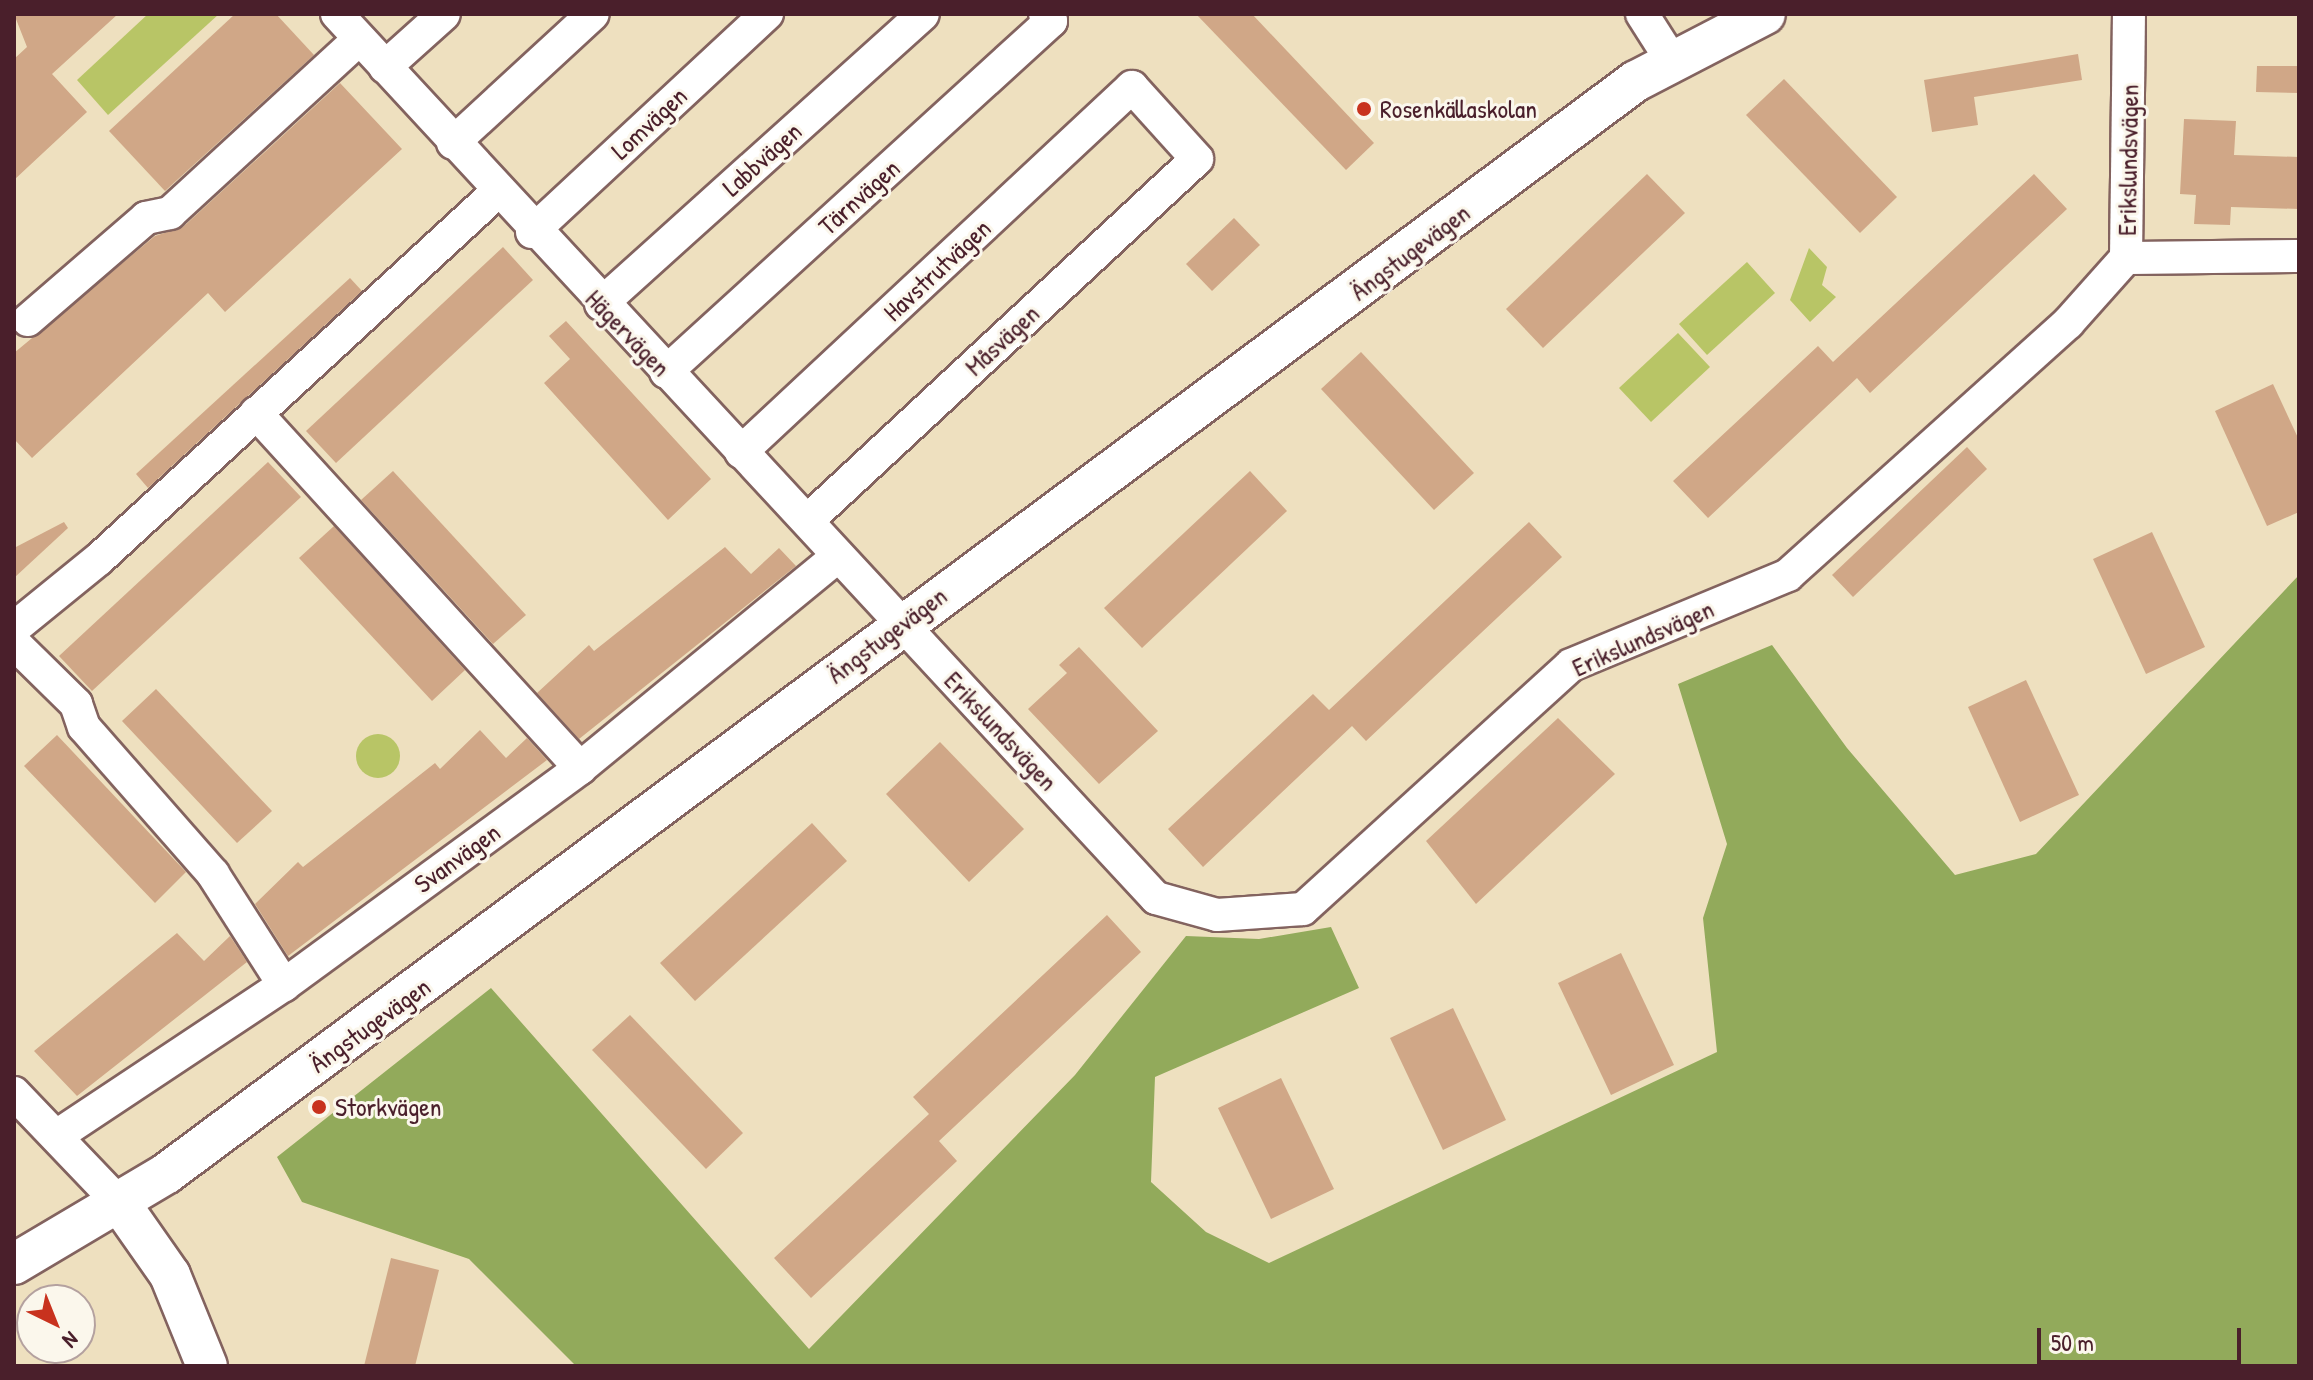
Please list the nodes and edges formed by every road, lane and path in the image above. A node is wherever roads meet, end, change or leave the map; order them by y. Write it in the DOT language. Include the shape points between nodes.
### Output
graph roads {
  1 [pos="337,14"];
  2 [pos="444,14"];
  3 [pos="593,14"];
  4 [pos="767,14"];
  5 [pos="923,14"];
  6 [pos="1642,14"];
  7 [pos="1765,14"];
  8 [pos="2129,14"];
  9 [pos="1048,18"];
  10 [pos="359,39"];
  11 [pos="1670,58"];
  12 [pos="385,67"];
  13 [pos="1132,87"];
  14 [pos="453,143"];
  15 [pos="496,193"];
  16 [pos="532,232"];
  17 [pos="2299,256"];
  18 [pos="2126,258"];
  19 [pos="601,304"];
  20 [pos="28,320"];
  21 [pos="666,372"];
  22 [pos="256,413"];
  23 [pos="741,452"];
  24 [pos="807,521"];
  25 [pos="838,556"];
  26 [pos="900,625"];
  27 [pos="14,628"];
  28 [pos="14,643"];
  29 [pos="580,768"];
  30 [pos="284,985"];
  31 [pos="14,1093"];
  32 [pos="58,1135"];
  33 [pos="121,1205"];
  34 [pos="14,1264"];
  35 [pos="207,1366"];
  1 -- 10 [label="street, Hägervägen"];
  2 -- 12 [label="street"];
  3 -- 14 [label="street"];
  4 -- 16 [label="street, Lomvägen"];
  5 -- 19 [label="street, Labbvägen"];
  6 -- 11 [label="street"];
  7 -- 11 [label="street, Ängstugevägen"];
  8 -- 18 [label="street, Erikslundsvägen"];
  9 -- 21 [label="street, Tärnvägen"];
  10 -- 12 [label="street, Hägervägen"];
  10 -- 20 [label="street" via="170,213 146,218"];
  11 -- 26 [label="street, Ängstugevägen"];
  12 -- 14 [label="street, Hägervägen"];
  13 -- 23 [label="street, Havstrutvägen"];
  13 -- 24 [label="street, Måsvägen" via="1197,159"];
  14 -- 15 [label="street, Hägervägen"];
  15 -- 16 [label="street, Hägervägen"];
  15 -- 22 [label="street"];
  16 -- 19 [label="street, Hägervägen"];
  17 -- 18 [label="street"];
  18 -- 26 [label="street, Erikslundsvägen" via="2068,323 1788,575 1571,665 1303,909 1217,915 1156,898"];
  19 -- 21 [label="street, Hägervägen"];
  21 -- 23 [label="street, Hägervägen"];
  22 -- 27 [label="street"];
  22 -- 29 [label="street"];
  23 -- 24 [label="street, Hägervägen"];
  24 -- 25 [label="street, Hägervägen"];
  25 -- 26 [label="street, Hägervägen"];
  25 -- 29 [label="street, Svanvägen"];
  26 -- 33 [label="street, Ängstugevägen"];
  28 -- 30 [label="street" via="76,704 84,727 213,874"];
  29 -- 30 [label="street, Svanvägen"];
  30 -- 32 [label="street, Svanvägen"];
  31 -- 32 [label="street"];
  32 -- 33 [label="street"];
  33 -- 34 [label="street, Ängstugevägen"];
  33 -- 35 [label="street" via="170,1275"];
}
